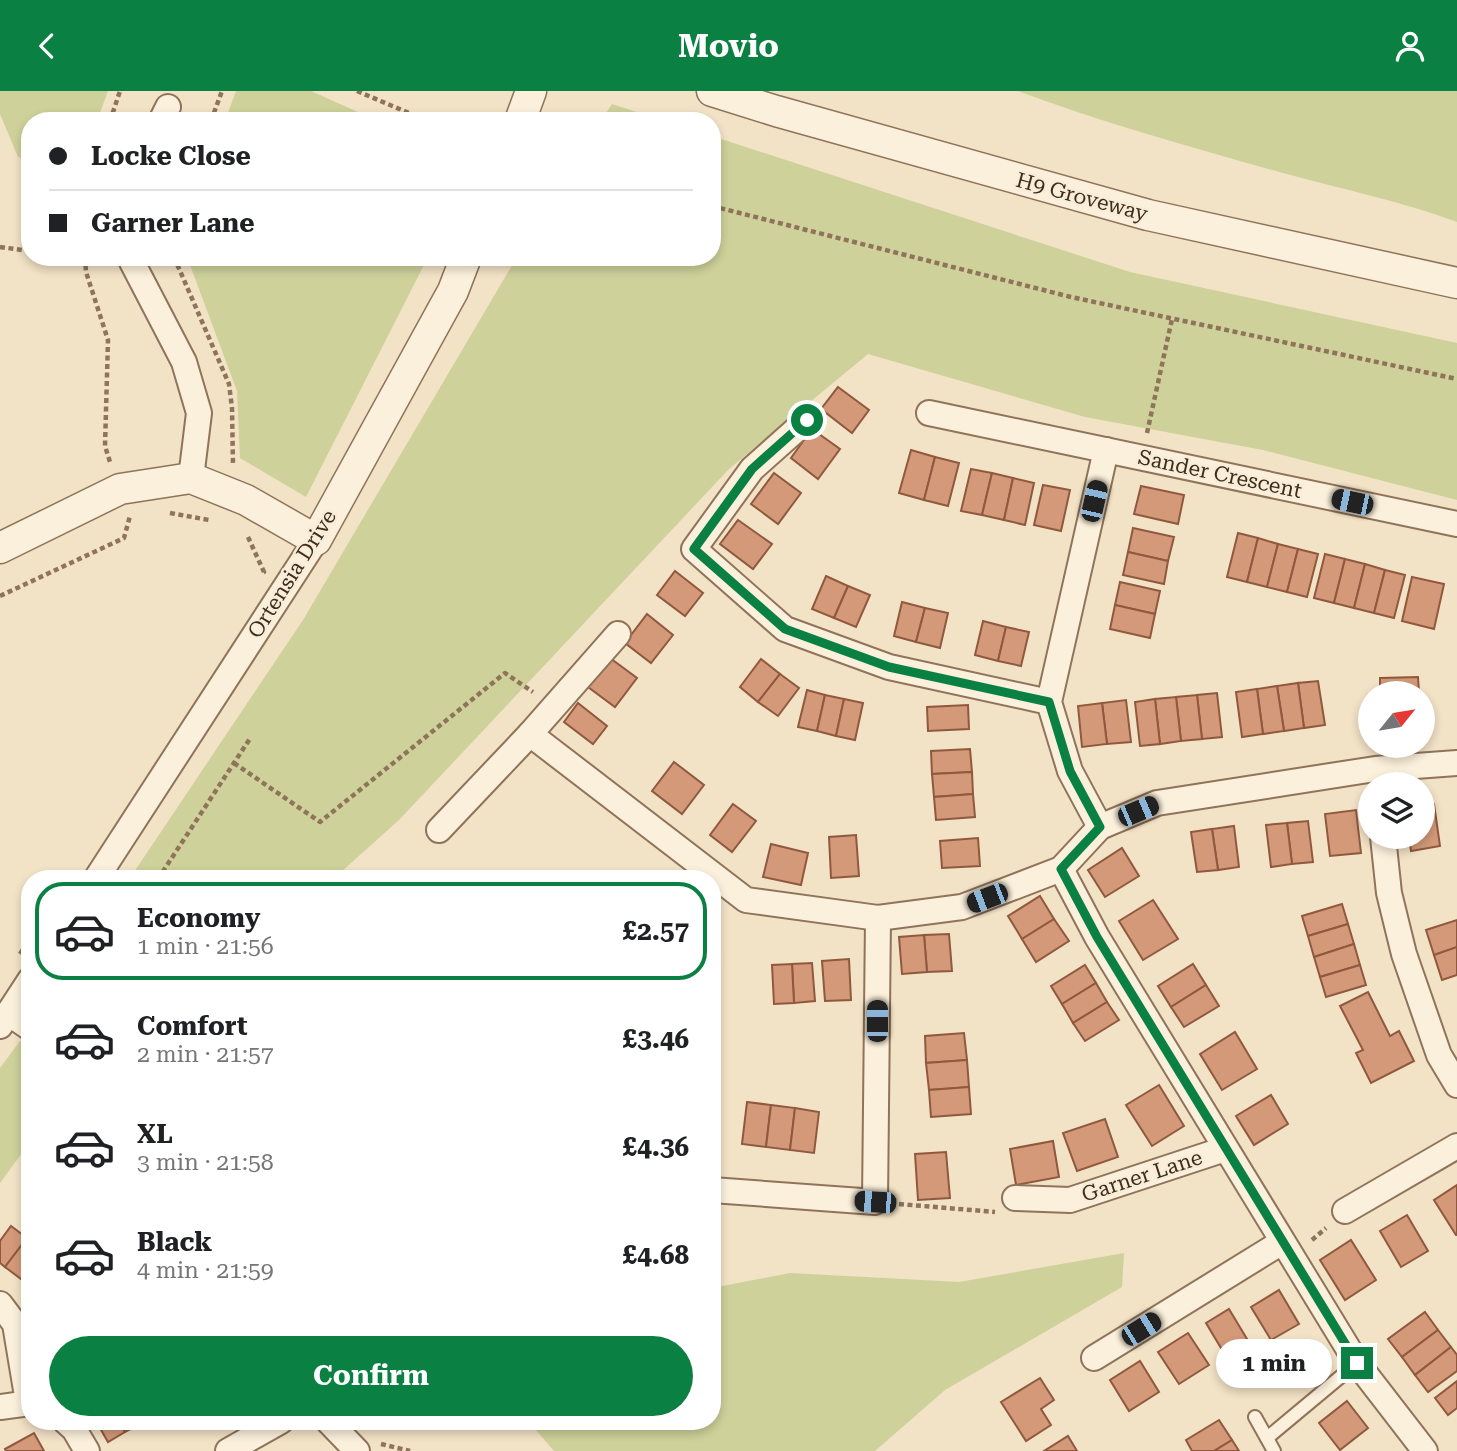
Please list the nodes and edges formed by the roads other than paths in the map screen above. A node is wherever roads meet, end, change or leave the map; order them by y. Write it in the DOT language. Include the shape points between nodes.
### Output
graph roads {
  1 [pos="531,91"];
  2 [pos="712,91"];
  3 [pos="779,101"];
  4 [pos="523,112"];
  5 [pos="134,266"];
  6 [pos="463,266"];
  7 [pos="1457,283"];
  8 [pos="929,413"];
  9 [pos="807,420"];
  10 [pos="1106,450"];
  11 [pos="191,478"];
  12 [pos="1457,524"];
  13 [pos="316,540"];
  14 [pos="0,548"];
  15 [pos="618,633"];
  16 [pos="1049,702"];
  17 [pos="530,734"];
  18 [pos="1457,763"];
  19 [pos="1405,772"];
  20 [pos="1358,779"];
  21 [pos="1100,827"];
  22 [pos="439,830"];
  23 [pos="1384,849"];
  24 [pos="1061,869"];
  25 [pos="102,870"];
  26 [pos="697,870"];
  27 [pos="721,885"];
  28 [pos="878,918"];
  29 [pos="21,994"];
  30 [pos="4,1020"];
  31 [pos="21,1025"];
  32 [pos="1457,1085"];
  33 [pos="1457,1146"];
  34 [pos="1225,1149"];
  35 [pos="721,1191"];
  36 [pos="1015,1198"];
  37 [pos="1345,1211"];
  38 [pos="1287,1250"];
  39 [pos="0,1304"];
  40 [pos="21,1357"];
  41 [pos="1094,1358"];
  42 [pos="1357,1363"];
  43 [pos="21,1403"];
  44 [pos="0,1407"];
  45 [pos="1255,1417"];
  46 [pos="75,1430"];
  47 [pos="265,1430"];
  48 [pos="337,1430"];
  49 [pos="1267,1439"];
  50 [pos="88,1451"];
  51 [pos="228,1451"];
  52 [pos="357,1451"];
  53 [pos="1274,1451"];
  54 [pos="1424,1451"];
  1 -- 4 [label="street"];
  2 -- 3 [label="street, H9 Groveway"];
  3 -- 7 [label="street, H9 Groveway" via="1148,215"];
  5 -- 11 [label="street" via="184,362 199,413"];
  6 -- 13 [label="street, Ortensia Drive"];
  8 -- 10 [label="street, Sander Crescent"];
  9 -- 16 [label="street" via="752,469 694,549 785,629 889,667"];
  10 -- 12 [label="street, Sander Crescent"];
  10 -- 16 [label="street"];
  11 -- 13 [label="street" via="246,500"];
  11 -- 14 [label="street" via="120,489"];
  13 -- 25 [label="street, Ortensia Drive"];
  15 -- 17 [label="street"];
  16 -- 21 [label="street" via="1070,771"];
  17 -- 22 [label="street"];
  17 -- 26 [label="street"];
  18 -- 19 [label="street"];
  20 -- 21 [label="street" via="1157,803"];
  21 -- 24 [label="street"];
  23 -- 32 [label="street" via="1404,954 1439,1055"];
  24 -- 28 [label="street" via="962,907"];
  24 -- 34 [label="street, Garner Lane"];
  27 -- 28 [label="street" via="746,900"];
  28 -- 35 [label="street" via="875,1202"];
  29 -- 30 [label="street"];
  30 -- 31 [label="street"];
  33 -- 37 [label="street"];
  34 -- 36 [label="street, Garner Lane" via="1070,1200"];
  34 -- 38 [label="street, Garner Lane"];
  38 -- 41 [label="street"];
  38 -- 42 [label="street, Garner Lane"];
  39 -- 40 [label="street" via="15,1324"];
  42 -- 49 [label="lane"];
  42 -- 54 [label="street, Garner Lane"];
  43 -- 44 [label="street"];
  45 -- 49 [label="lane"];
  46 -- 50 [label="street"];
  47 -- 51 [label="street"];
  48 -- 52 [label="street"];
  49 -- 53 [label="lane"];
}
